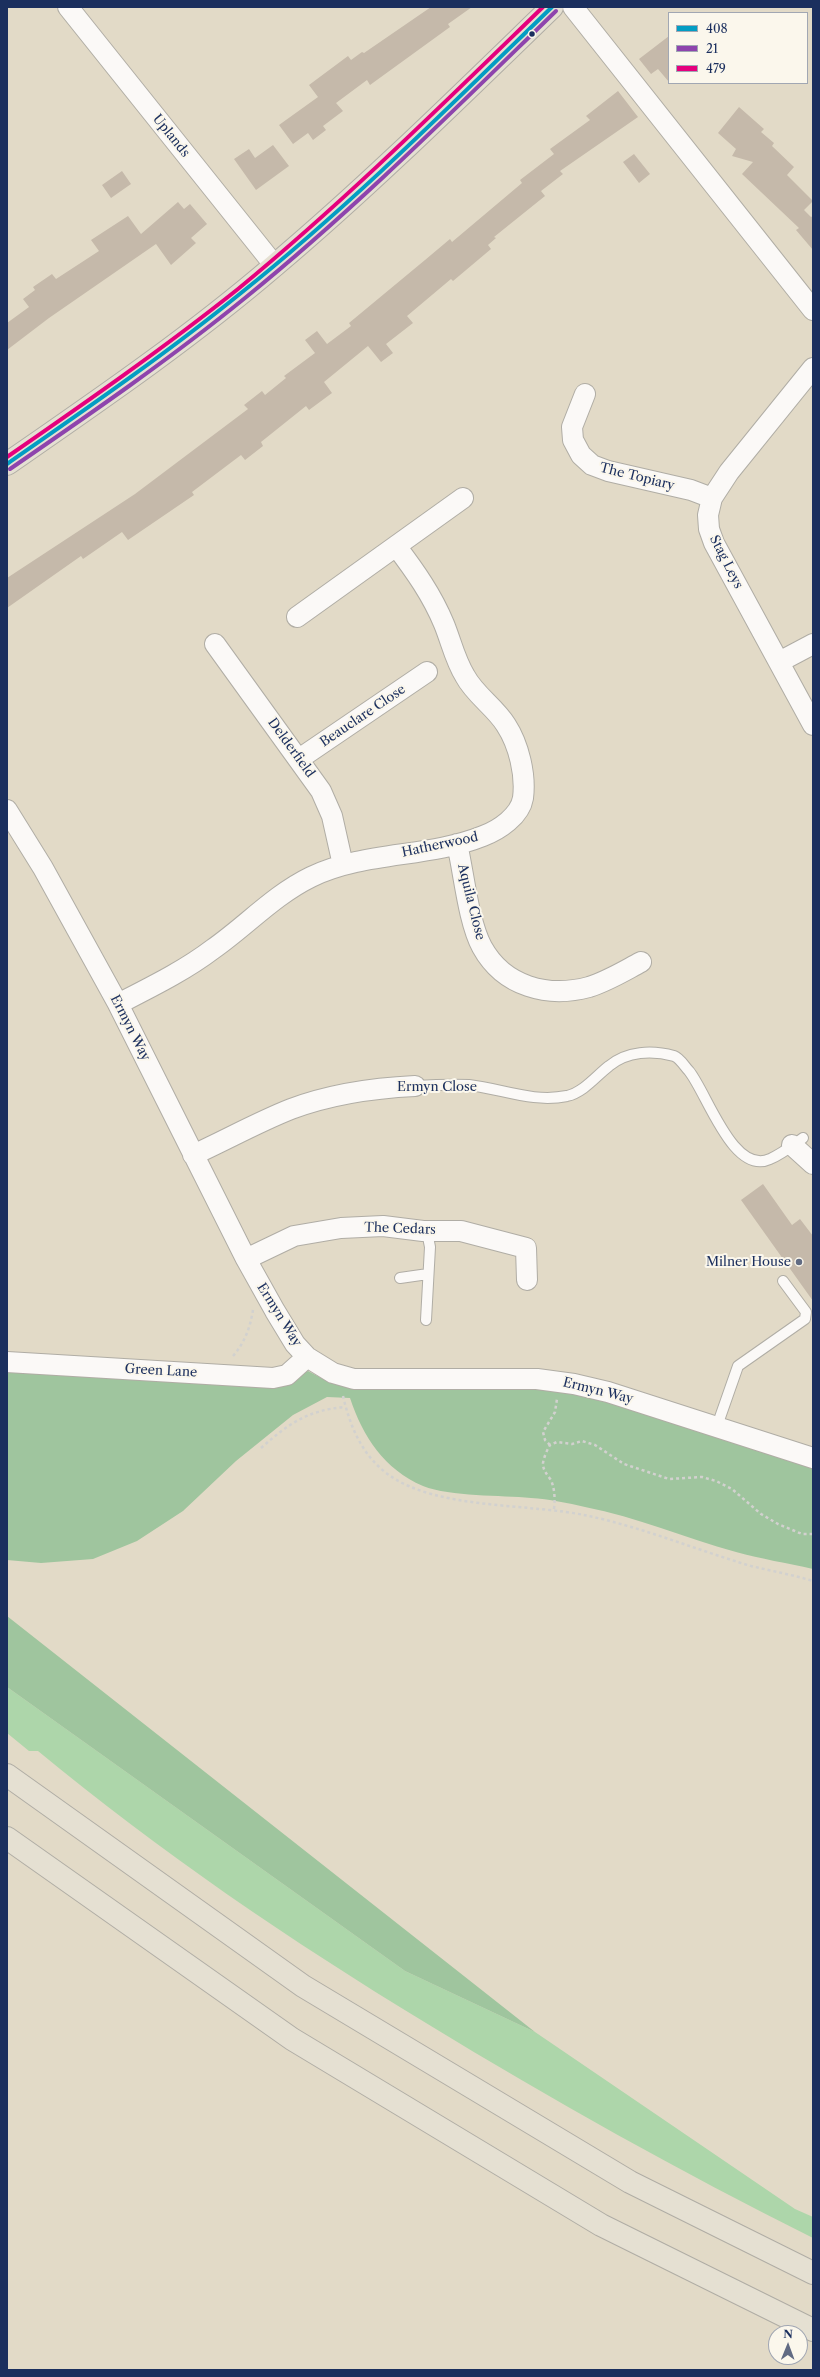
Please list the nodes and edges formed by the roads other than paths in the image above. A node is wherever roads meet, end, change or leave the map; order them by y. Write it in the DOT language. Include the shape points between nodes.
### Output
graph roads {
  1 [pos="68,7"];
  2 [pos="552,7"];
  3 [pos="573,7"];
  4 [pos="275,266"];
  5 [pos="813,310"];
  6 [pos="813,368"];
  7 [pos="585,394"];
  8 [pos="7,464"];
  9 [pos="463,498"];
  10 [pos="712,498"];
  11 [pos="396,546"];
  12 [pos="297,617"];
  13 [pos="215,644"];
  14 [pos="813,644"];
  15 [pos="779,662"];
  16 [pos="427,672"];
  17 [pos="813,725"];
  18 [pos="299,759"];
  19 [pos="7,810"];
  20 [pos="457,844"];
  21 [pos="343,865"];
  22 [pos="641,962"];
  23 [pos="118,1004"];
  24 [pos="415,1086"];
  25 [pos="798,1142"];
  26 [pos="193,1154"];
  27 [pos="813,1164"];
  28 [pos="423,1231"];
  29 [pos="246,1259"];
  30 [pos="428,1274"];
  31 [pos="400,1278"];
  32 [pos="527,1280"];
  33 [pos="783,1281"];
  34 [pos="426,1320"];
  35 [pos="307,1357"];
  36 [pos="7,1362"];
  37 [pos="717,1426"];
  38 [pos="813,1458"];
  39 [pos="7,1775"];
  40 [pos="7,1838"];
  41 [pos="813,2273"];
  42 [pos="813,2330"];
  1 -- 4 [label="street, Uplands"];
  2 -- 4 [label="highway" via="381,171"];
  3 -- 5 [label="street"];
  4 -- 8 [label="highway" via="158,358"];
  6 -- 10 [label="street, Stag Leys" via="729,472"];
  7 -- 10 [label="street, The Topiary" via="572,427 573,440 581,455 592,465 691,490"];
  9 -- 11 [label="street"];
  10 -- 15 [label="street, Stag Leys" via="708,515 714,543"];
  11 -- 12 [label="street"];
  11 -- 20 [label="street, Hatherwood" via="418,575 434,603 465,677 506,724 521,759 523,799 514,816 484,836"];
  13 -- 18 [label="street, Delderfield"];
  14 -- 15 [label="street"];
  15 -- 17 [label="street, Stag Leys"];
  16 -- 18 [label="street, Beauclare Close"];
  18 -- 21 [label="street, Delderfield" via="321,791 332,816"];
  19 -- 23 [label="street, Ermyn Way" via="43,868"];
  20 -- 21 [label="street, Hatherwood"];
  20 -- 22 [label="street, Aquila Close" via="474,926 482,946 503,974 524,986 547,992 569,991 611,978"];
  21 -- 23 [label="street, Hatherwood" via="311,877 284,893 186,968"];
  23 -- 26 [label="street, Ermyn Way"];
  24 -- 25 [label="lane, Ermyn Close" via="468,1085 549,1099 570,1095 589,1084 609,1065 630,1054 654,1052 677,1056 692,1076 733,1146 744,1157 754,1161 769,1160"];
  24 -- 26 [label="street, Ermyn Close" via="377,1089 321,1100 291,1110"];
  25 -- 27 [label="street"];
  26 -- 29 [label="street, Ermyn Way"];
  28 -- 29 [label="street, The Cedars" via="383,1226 309,1233 294,1236"];
  28 -- 30 [label="lane" via="428,1237 430,1247"];
  28 -- 32 [label="street, The Cedars" via="461,1230 526,1248"];
  29 -- 35 [label="street, Ermyn Way" via="296,1344"];
  30 -- 31 [label="lane"];
  30 -- 34 [label="lane"];
  33 -- 37 [label="lane" via="806,1312 805,1319 738,1366"];
  35 -- 36 [label="street, Green Lane" via="287,1375 273,1378"];
  35 -- 37 [label="street, Ermyn Way" via="334,1373 354,1379 557,1381 608,1392"];
  37 -- 38 [label="street, Ermyn Way"];
  39 -- 41 [label="highway" via="303,1986 630,2182"];
  40 -- 42 [label="highway" via="292,2039 601,2225"];
}
